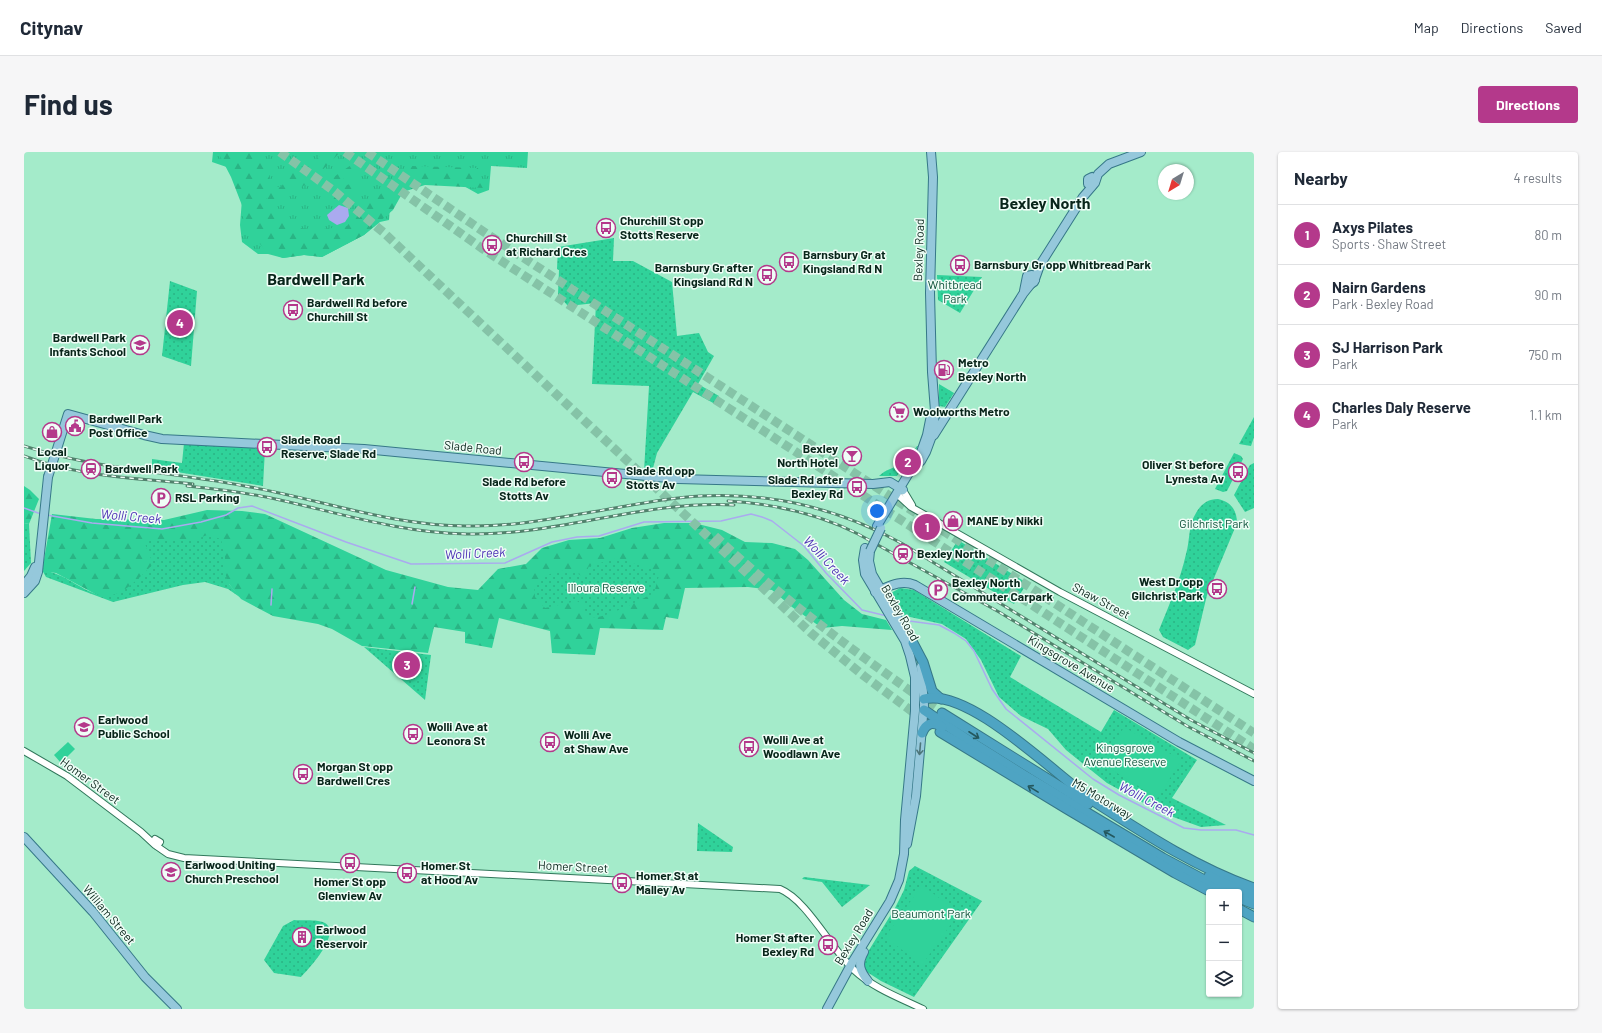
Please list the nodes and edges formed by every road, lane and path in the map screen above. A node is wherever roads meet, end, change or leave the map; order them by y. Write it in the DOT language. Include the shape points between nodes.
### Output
graph roads {
  1 [pos="931,152"];
  2 [pos="1134,152"];
  3 [pos="1141,152"];
  4 [pos="1091,182"];
  5 [pos="932,372"];
  6 [pos="952,404"];
  7 [pos="935,413"];
  8 [pos="932,439"];
  9 [pos="915,467"];
  10 [pos="900,492"];
  11 [pos="39,551"];
  12 [pos="24,585"];
  13 [pos="878,591"];
  14 [pos="24,593"];
  15 [pos="899,625"];
  16 [pos="913,643"];
  17 [pos="1254,694"];
  18 [pos="942,700"];
  19 [pos="919,705"];
  20 [pos="942,713"];
  21 [pos="953,730"];
  22 [pos="922,732"];
  23 [pos="940,732"];
  24 [pos="24,751"];
  25 [pos="1254,781"];
  26 [pos="24,837"];
  27 [pos="904,854"];
  28 [pos="1254,888"];
  29 [pos="1221,889"];
  30 [pos="1206,890"];
  31 [pos="1254,897"];
  32 [pos="1242,899"];
  33 [pos="1254,904"];
  34 [pos="1242,906"];
  35 [pos="1242,911"];
  36 [pos="1254,911"];
  37 [pos="1254,917"];
  38 [pos="870,934"];
  39 [pos="850,966"];
  40 [pos="868,981"];
  41 [pos="176,1009"];
  42 [pos="827,1009"];
  43 [pos="923,1009"];
  1 -- 5 [label="main road, Bexley Road" via="934,177 930,268"];
  2 -- 4 [label="main road" via="1108,161"];
  3 -- 4 [label="main road" via="1109,164"];
  4 -- 6 [label="main road"];
  5 -- 7 [label="main road, Bexley Road"];
  5 -- 7 [label="main road, Bexley Road" via="930,384"];
  6 -- 7 [label="main road" via="946,411"];
  6 -- 8 [label="main road"];
  7 -- 8 [label="main road, Bexley Road"];
  7 -- 9 [label="main road, Bexley Road"];
  8 -- 9 [label="main road, Bexley Road"];
  9 -- 10 [label="main road, Bexley Road" via="912,476"];
  10 -- 11 [label="main road, Slade Road, bridge" via="879,484 678,479 364,449 162,439 68,414 48,477"];
  10 -- 13 [label="main road, Bexley Road" via="863,560 864,569"];
  10 -- 17 [label="street, Shaw Street" via="906,504 919,512 1060,592"];
  11 -- 12 [label="main road" via="34,569"];
  11 -- 14 [label="main road" via="36,578"];
  13 -- 15 [label="main road, Bexley Road"];
  13 -- 25 [label="main road, Kingsgrove Avenue" via="902,582 917,586 1179,742"];
  15 -- 16 [label="main road, Bexley Road"];
  15 -- 19 [label="main road, Bexley Road" via="910,656"];
  16 -- 18 [label="highway" via="923,662 932,691"];
  16 -- 19 [label="main road, Bexley Road" via="920,663"];
  18 -- 19 [label="highway"];
  18 -- 28 [label="highway" via="986,718 1085,795 1158,842 1202,866"];
  19 -- 21 [label="highway"];
  19 -- 22 [label="main road, Bexley Road"];
  19 -- 27 [label="main road, Bexley Road" via="905,820"];
  20 -- 31 [label="highway, M5 Motorway, one-way" via="1174,857"];
  21 -- 22 [label="highway" via="932,723"];
  21 -- 29 [label="highway" via="1163,858"];
  22 -- 27 [label="main road, Bexley Road, one-way" via="914,813"];
  30 -- 23 [label="highway, one-way"];
  24 -- 39 [label="street, Homer Street" via="67,776 168,854 184,858 239,862 775,888 788,892 795,898"];
  26 -- 41 [label="main road, William Street" via="92,912 145,977"];
  27 -- 38 [label="main road, Bexley Road" via="895,891"];
  32 -- 33 [label="highway"];
  34 -- 36 [label="highway"];
  35 -- 37 [label="highway"];
  38 -- 39 [label="main road, Bexley Road"];
  38 -- 40 [label="main road" via="860,963 861,971"];
  39 -- 40 [label="street, Homer Street"];
  39 -- 42 [label="main road, Bexley Road"];
  40 -- 43 [label="street, Homer Street"];
}
